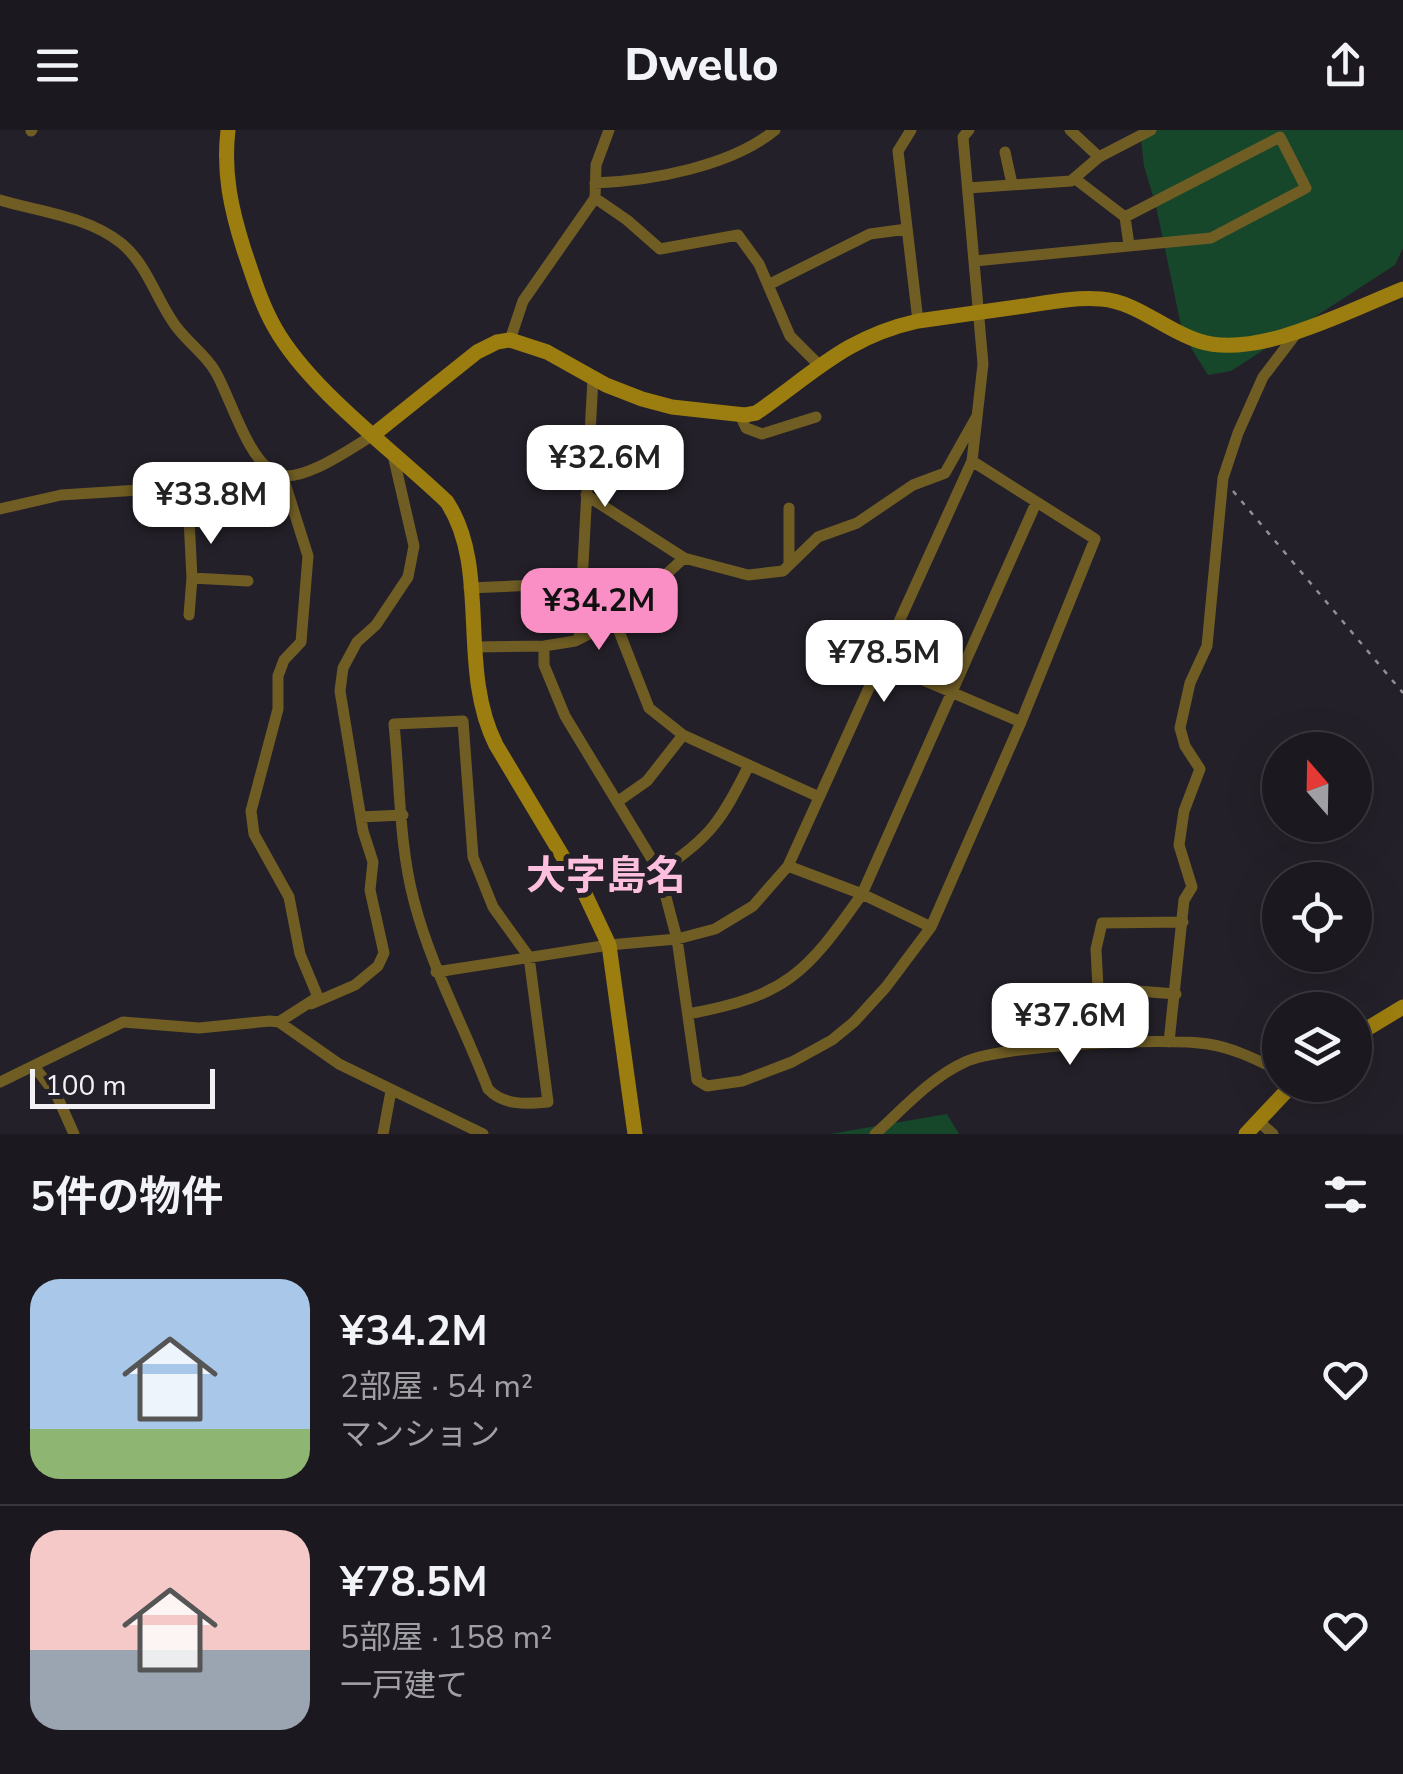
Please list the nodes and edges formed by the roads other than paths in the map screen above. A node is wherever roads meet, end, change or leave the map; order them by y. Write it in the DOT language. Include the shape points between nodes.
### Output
graph roads {
  1 [pos="228,130"];
  2 [pos="609,130"];
  3 [pos="775,130"];
  4 [pos="911,130"];
  5 [pos="1070,130"];
  6 [pos="1151,130"];
  7 [pos="962,132"];
  8 [pos="1006,152"];
  9 [pos="1099,157"];
  10 [pos="1074,178"];
  11 [pos="596,183"];
  12 [pos="1012,184"];
  13 [pos="968,188"];
  14 [pos="595,198"];
  15 [pos="0,200"];
  16 [pos="1126,217"];
  17 [pos="907,229"];
  18 [pos="1129,245"];
  19 [pos="975,261"];
  20 [pos="768,285"];
  21 [pos="1403,289"];
  22 [pos="979,313"];
  23 [pos="918,321"];
  24 [pos="1300,329"];
  25 [pos="510,340"];
  26 [pos="819,365"];
  27 [pos="593,378"];
  28 [pos="980,409"];
  29 [pos="740,415"];
  30 [pos="816,417"];
  31 [pos="373,435"];
  32 [pos="392,451"];
  33 [pos="972,462"];
  34 [pos="266,466"];
  35 [pos="283,476"];
  36 [pos="187,479"];
  37 [pos="586,495"];
  38 [pos="1036,504"];
  39 [pos="790,508"];
  40 [pos="0,510"];
  41 [pos="684,558"];
  42 [pos="789,565"];
  43 [pos="192,578"];
  44 [pos="248,580"];
  45 [pos="582,582"];
  46 [pos="469,588"];
  47 [pos="189,615"];
  48 [pos="615,621"];
  49 [pos="579,640"];
  50 [pos="544,646"];
  51 [pos="473,647"];
  52 [pos="881,662"];
  53 [pos="950,691"];
  54 [pos="1021,722"];
  55 [pos="683,735"];
  56 [pos="749,766"];
  57 [pos="819,797"];
  58 [pos="617,802"];
  59 [pos="403,815"];
  60 [pos="361,817"];
  61 [pos="788,866"];
  62 [pos="659,871"];
  63 [pos="862,894"];
  64 [pos="1183,922"];
  65 [pos="931,927"];
  66 [pos="677,939"];
  67 [pos="608,945"];
  68 [pos="530,957"];
  69 [pos="436,972"];
  70 [pos="1176,994"];
  71 [pos="311,1004"];
  72 [pos="1403,1006"];
  73 [pos="688,1014"];
  74 [pos="279,1022"];
  75 [pos="1372,1025"];
  76 [pos="1169,1042"];
  77 [pos="1262,1063"];
  78 [pos="34,1066"];
  79 [pos="0,1082"];
  80 [pos="390,1091"];
  81 [pos="1276,1102"];
  82 [pos="1258,1121"];
  83 [pos="74,1134"];
  84 [pos="382,1134"];
  85 [pos="482,1134"];
  86 [pos="635,1134"];
  87 [pos="875,1134"];
  88 [pos="1246,1134"];
  89 [pos="1274,1134"];
  1 -- 31 [label="street" via="229,196 265,308 283,342"];
  2 -- 11 [label="street"];
  3 -- 11 [label="street" via="758,144 704,164"];
  4 -- 17 [label="street" via="898,151"];
  5 -- 9 [label="street"];
  6 -- 9 [label="street"];
  7 -- 13 [label="street"];
  8 -- 12 [label="street"];
  9 -- 10 [label="street"];
  10 -- 12 [label="street"];
  10 -- 16 [label="street"];
  11 -- 14 [label="street"];
  12 -- 13 [label="street"];
  13 -- 19 [label="street"];
  14 -- 20 [label="street" via="660,249 738,235"];
  14 -- 25 [label="street" via="523,301"];
  15 -- 34 [label="street" via="81,222 131,252 175,325 214,369"];
  16 -- 18 [label="street"];
  16 -- 18 [label="street" via="1280,137 1306,188 1215,237"];
  17 -- 20 [label="street" via="870,234"];
  17 -- 23 [label="street"];
  18 -- 19 [label="street"];
  19 -- 22 [label="street"];
  20 -- 26 [label="street" via="790,336"];
  21 -- 24 [label="street"];
  22 -- 23 [label="street"];
  22 -- 24 [label="street" via="1106,299 1217,346 1257,344"];
  22 -- 28 [label="street"];
  23 -- 26 [label="street" via="865,337"];
  24 -- 64 [label="street" via="1263,377 1222,478 1207,646 1180,728 1200,769 1180,845 1192,887"];
  25 -- 27 [label="street"];
  25 -- 31 [label="street" via="477,352"];
  26 -- 29 [label="street" via="756,413"];
  27 -- 29 [label="street" via="672,408"];
  27 -- 37 [label="street"];
  28 -- 33 [label="street"];
  28 -- 42 [label="street" via="945,473 913,485 857,523 818,536"];
  29 -- 30 [label="street" via="746,428 762,434"];
  31 -- 32 [label="street"];
  31 -- 35 [label="street" via="321,465"];
  32 -- 46 [label="street" via="454,513"];
  32 -- 60 [label="street" via="414,546 408,577 357,642 340,691"];
  33 -- 38 [label="street"];
  33 -- 52 [label="street"];
  34 -- 35 [label="street"];
  34 -- 36 [label="street"];
  35 -- 71 [label="street" via="308,556 300,642 278,676 278,709 251,810 254,834 289,897 300,954 318,998"];
  36 -- 40 [label="street"];
  36 -- 43 [label="street"];
  37 -- 41 [label="street"];
  37 -- 45 [label="street"];
  38 -- 53 [label="street"];
  38 -- 54 [label="street" via="1095,539"];
  39 -- 42 [label="street"];
  41 -- 42 [label="street" via="748,575"];
  41 -- 48 [label="street"];
  43 -- 44 [label="street"];
  43 -- 47 [label="street"];
  45 -- 46 [label="street"];
  45 -- 49 [label="street"];
  46 -- 51 [label="street"];
  48 -- 49 [label="street"];
  48 -- 55 [label="street" via="649,708"];
  49 -- 50 [label="street"];
  50 -- 51 [label="street"];
  50 -- 58 [label="street" via="557,701"];
  51 -- 67 [label="street" via="487,728"];
  52 -- 53 [label="street"];
  52 -- 57 [label="street"];
  53 -- 54 [label="street"];
  53 -- 63 [label="street"];
  54 -- 65 [label="street"];
  55 -- 56 [label="street"];
  55 -- 58 [label="street" via="646,781"];
  56 -- 57 [label="street"];
  56 -- 62 [label="street" via="719,822"];
  57 -- 61 [label="street"];
  58 -- 62 [label="street"];
  59 -- 60 [label="street"];
  59 -- 68 [label="street" via="394,724 463,721 474,857 493,907"];
  59 -- 69 [label="street" via="408,878"];
  60 -- 71 [label="street" via="374,862 370,890 384,953 355,985"];
  61 -- 63 [label="street"];
  61 -- 66 [label="street" via="734,920"];
  62 -- 66 [label="street"];
  63 -- 65 [label="street"];
  63 -- 73 [label="street" via="828,944 792,979 740,1003"];
  64 -- 70 [label="street"];
  64 -- 70 [label="street" via="1102,924 1096,950 1098,988"];
  65 -- 73 [label="street" via="854,1022 769,1072 701,1084"];
  66 -- 67 [label="street"];
  66 -- 73 [label="street"];
  67 -- 68 [label="street"];
  67 -- 86 [label="street"];
  68 -- 69 [label="street"];
  68 -- 69 [label="street" via="548,1102 518,1104 494,1096"];
  70 -- 76 [label="street"];
  71 -- 74 [label="street"];
  72 -- 75 [label="street"];
  74 -- 78 [label="street" via="199,1028 123,1022"];
  74 -- 80 [label="street"];
  76 -- 77 [label="street" via="1216,1046"];
  76 -- 87 [label="street" via="974,1058 930,1085"];
  78 -- 79 [label="street"];
  78 -- 83 [label="street"];
  80 -- 84 [label="street"];
  80 -- 85 [label="street"];
  81 -- 82 [label="street"];
  82 -- 88 [label="street"];
  82 -- 89 [label="street"];
}
